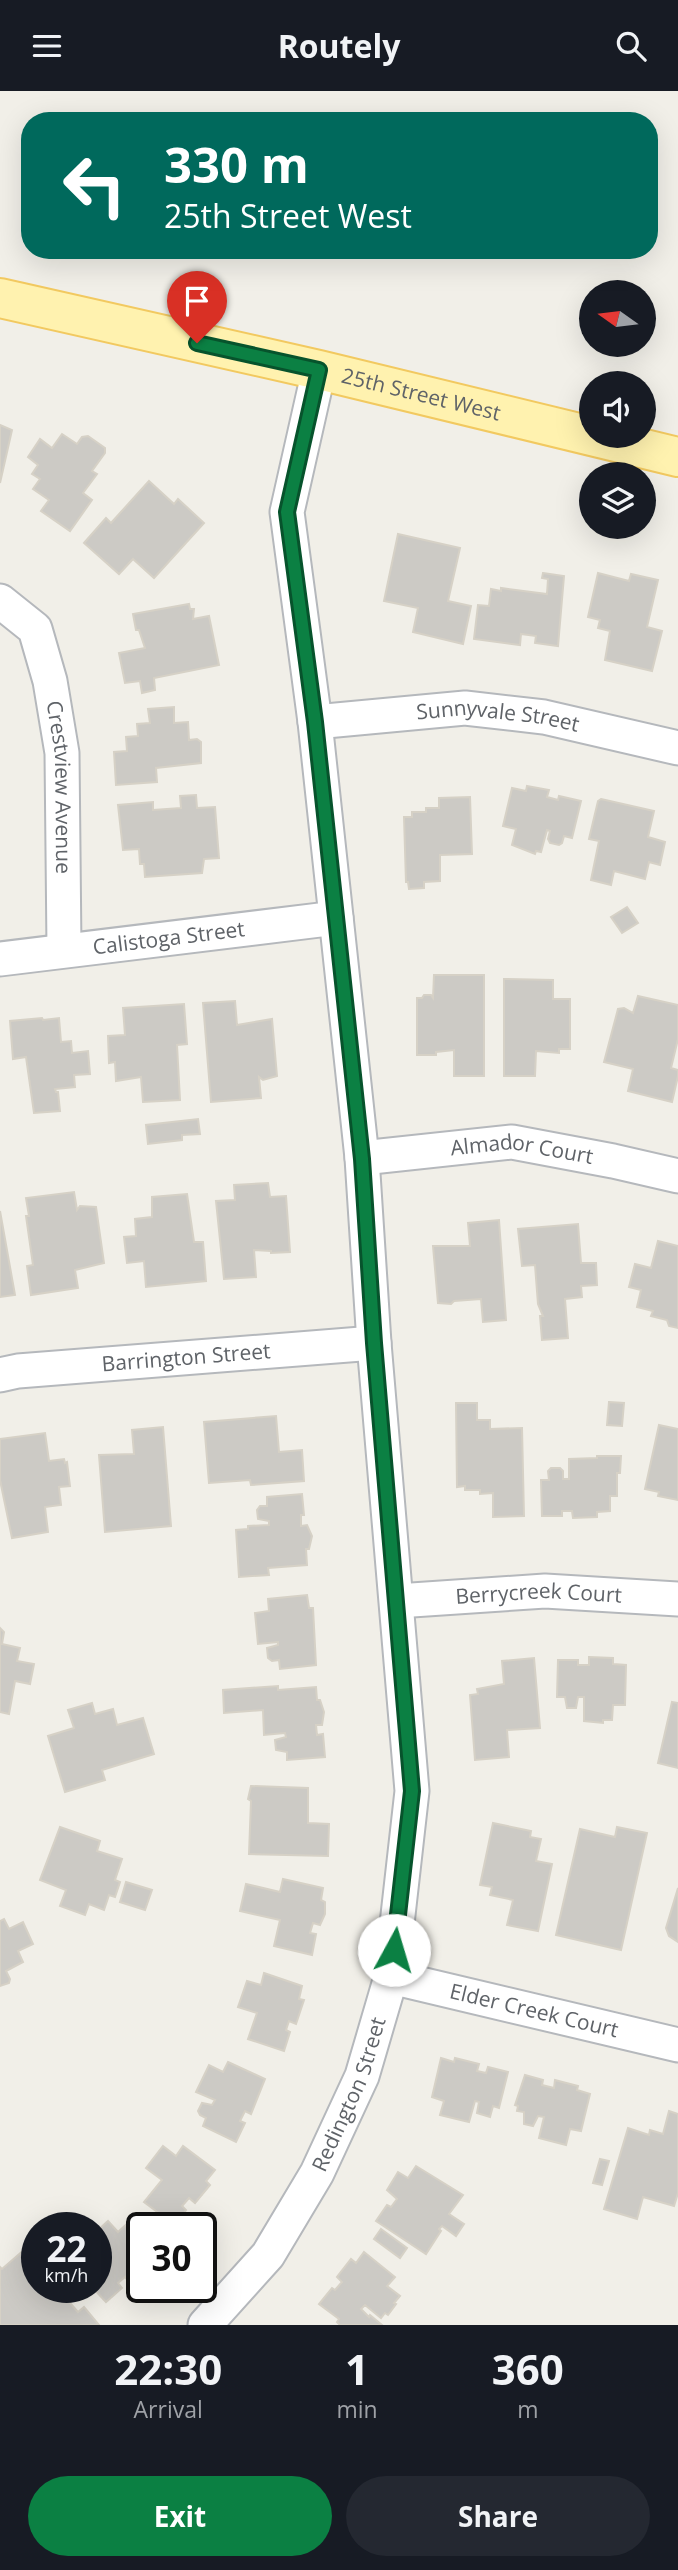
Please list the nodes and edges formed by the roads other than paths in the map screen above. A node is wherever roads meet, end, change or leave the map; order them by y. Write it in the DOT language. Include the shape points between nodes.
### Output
graph roads {
  1 [pos="0,298"];
  2 [pos="319,370"];
  3 [pos="678,457"];
  4 [pos="0,601"];
  5 [pos="315,722"];
  6 [pos="678,748"];
  7 [pos="336,918"];
  8 [pos="64,949"];
  9 [pos="0,959"];
  10 [pos="362,1159"];
  11 [pos="678,1176"];
  12 [pos="374,1343"];
  13 [pos="0,1375"];
  14 [pos="678,1598"];
  15 [pos="397,1601"];
  16 [pos="391,1977"];
  17 [pos="678,2045"];
  18 [pos="205,2325"];
  1 -- 2 [label="main road, 25th Street West"];
  2 -- 3 [label="main road, 25th Street West"];
  2 -- 5 [label="street, Redington Street" via="287,512"];
  4 -- 8 [label="street, Crestview Avenue" via="35,628 50,681 62,753"];
  5 -- 6 [label="street, Sunnyvale Street" via="465,708 544,717"];
  5 -- 7 [label="street, Redington Street"];
  7 -- 8 [label="street, Calistoga Street"];
  7 -- 10 [label="street, Redington Street"];
  8 -- 9 [label="street, Calistoga Street"];
  10 -- 11 [label="street, Almador Court" via="512,1142"];
  10 -- 12 [label="street, Redington Street"];
  12 -- 13 [label="street, Barrington Street"];
  12 -- 15 [label="street, Redington Street"];
  14 -- 15 [label="street, Berrycreek Court" via="545,1591"];
  15 -- 16 [label="street, Redington Street" via="412,1791"];
  16 -- 17 [label="street, Elder Creek Court"];
  16 -- 18 [label="street, Redington Street" via="362,2076 317,2173 268,2255"];
}
